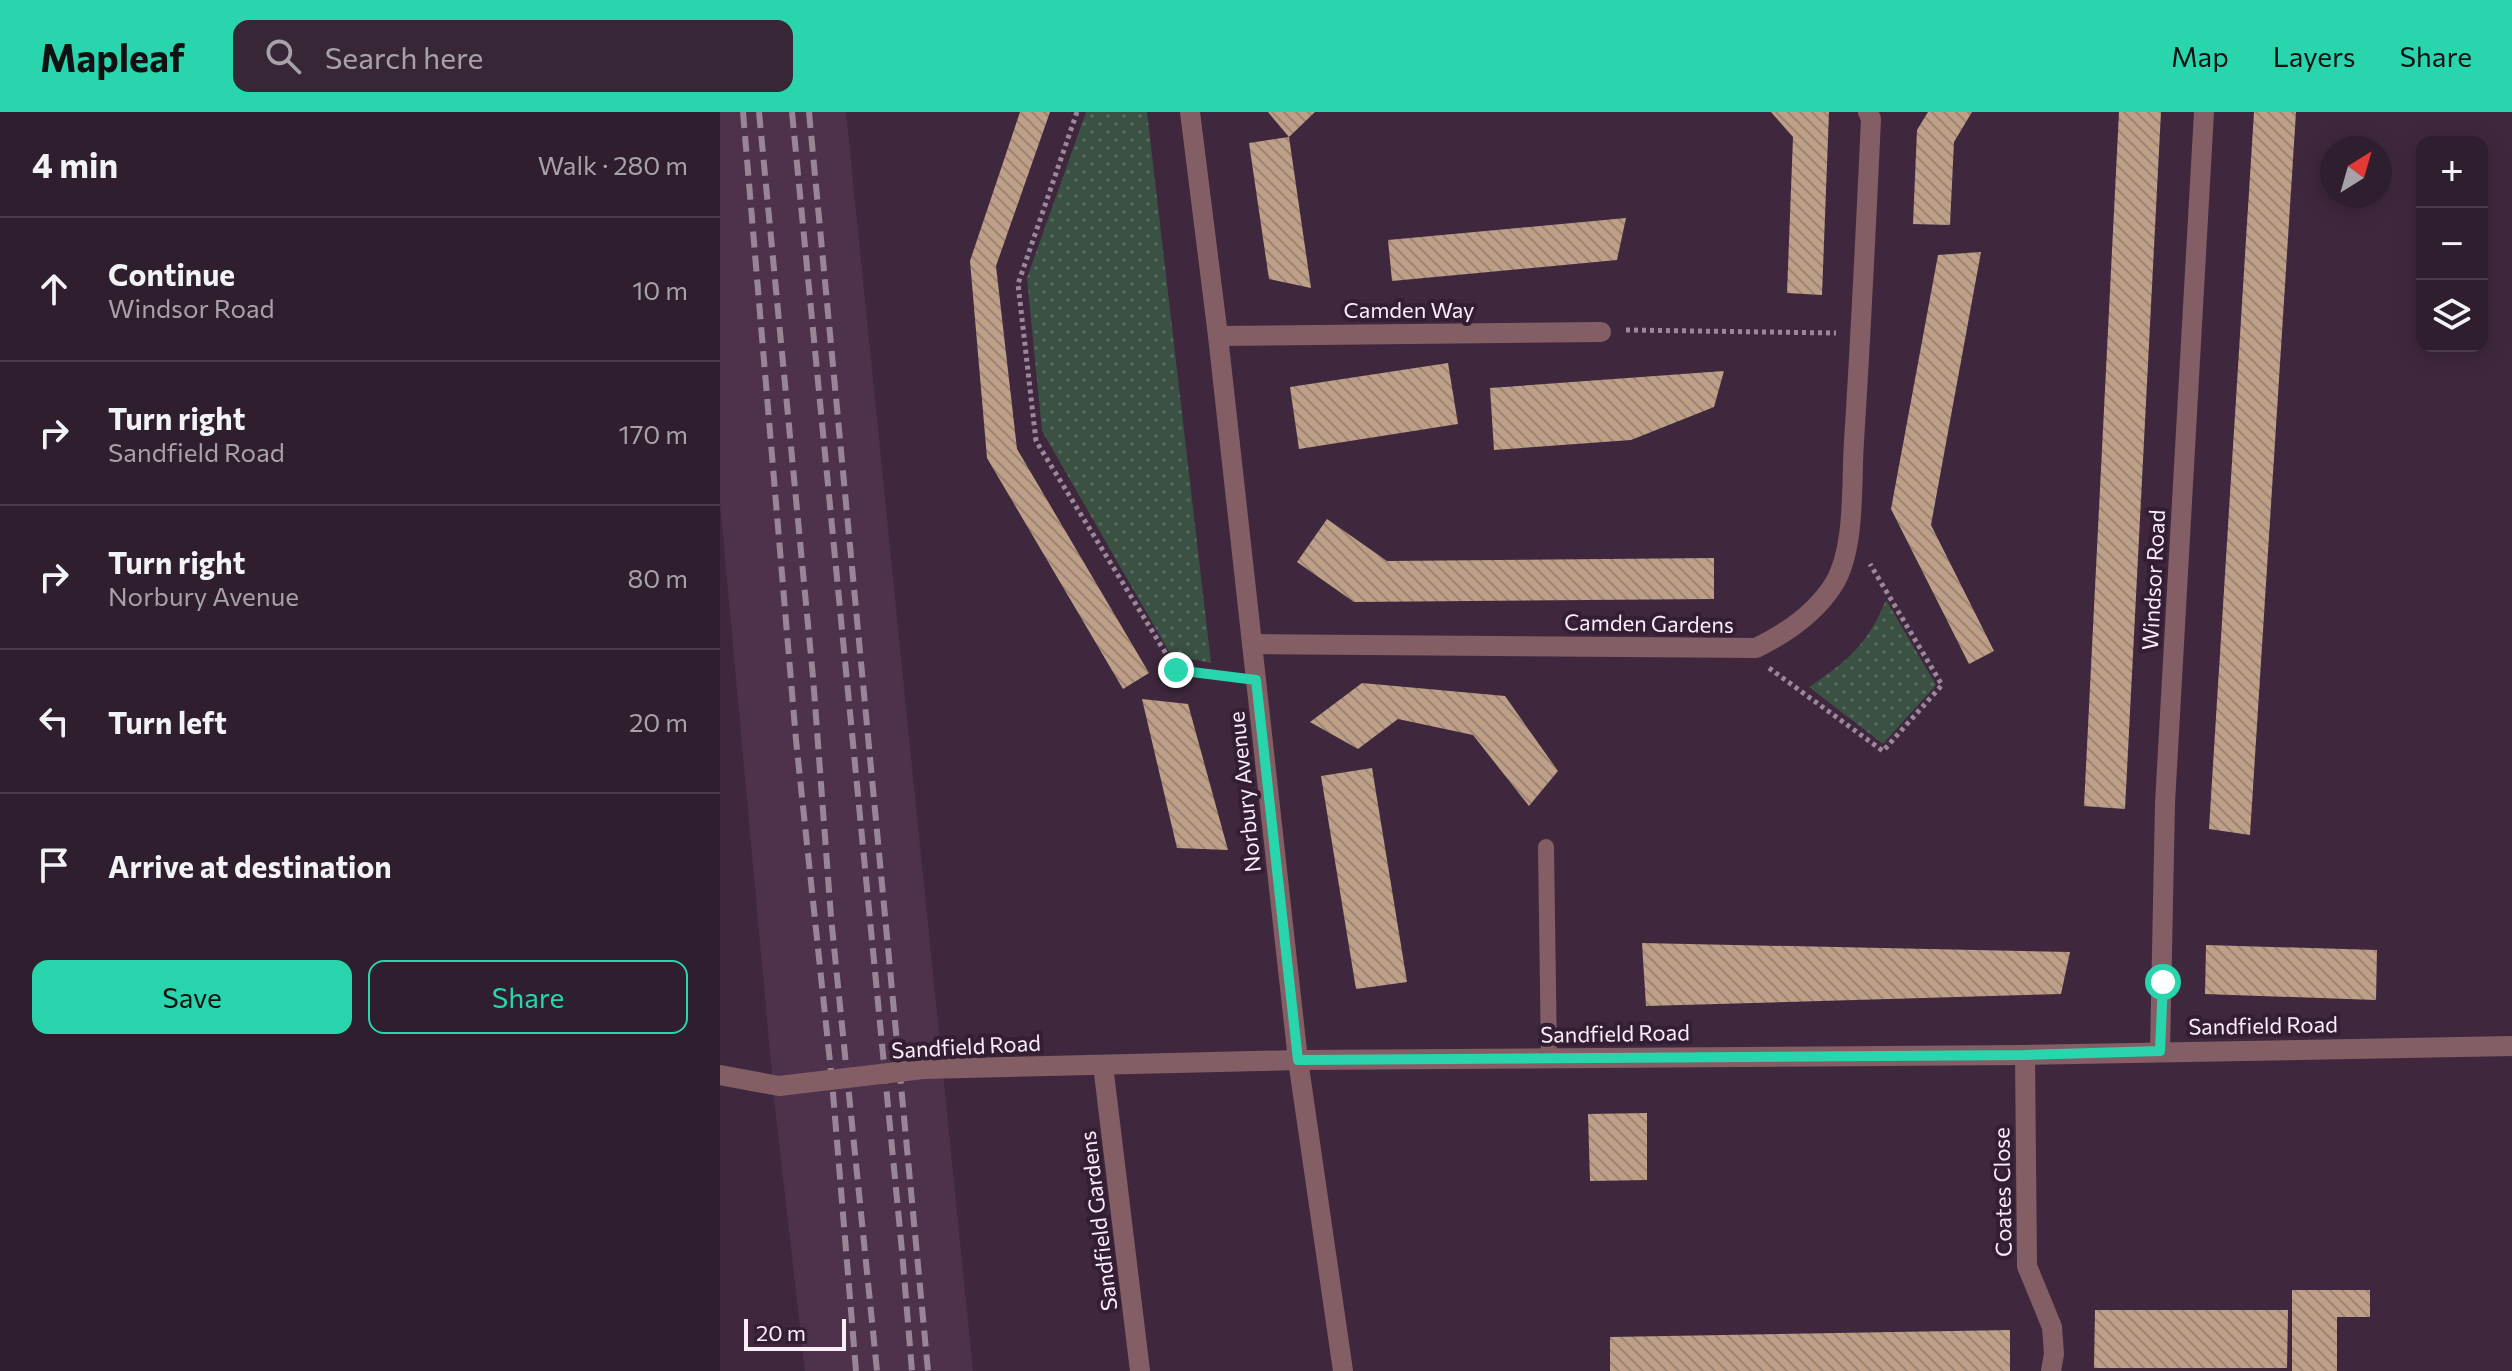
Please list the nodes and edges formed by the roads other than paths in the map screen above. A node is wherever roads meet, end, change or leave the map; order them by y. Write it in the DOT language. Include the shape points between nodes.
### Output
graph roads {
  1 [pos="1190,112"];
  2 [pos="1868,112"];
  3 [pos="2204,112"];
  4 [pos="1601,332"];
  5 [pos="1218,336"];
  6 [pos="1252,644"];
  7 [pos="1546,847"];
  8 [pos="2512,1046"];
  9 [pos="2160,1051"];
  10 [pos="2025,1055"];
  11 [pos="1549,1058"];
  12 [pos="1298,1060"];
  13 [pos="1103,1065"];
  14 [pos="720,1075"];
  15 [pos="1140,1371"];
  16 [pos="1343,1371"];
  17 [pos="2051,1371"];
  1 -- 5 [label="street, Norbury Avenue"];
  2 -- 6 [label="street, Camden Gardens" via="1847,547 1834,583 1811,613 1756,648"];
  3 -- 9 [label="street, Windsor Road" via="2165,803"];
  4 -- 5 [label="street, Camden Way"];
  5 -- 6 [label="street, Norbury Avenue"];
  6 -- 12 [label="street, Norbury Avenue"];
  7 -- 11 [label="lane"];
  8 -- 9 [label="street, Sandfield Road"];
  9 -- 10 [label="street, Sandfield Road"];
  10 -- 11 [label="street, Sandfield Road"];
  10 -- 17 [label="street, Coates Close" via="2027,1266 2052,1327"];
  11 -- 12 [label="street, Sandfield Road"];
  12 -- 13 [label="street, Sandfield Road"];
  12 -- 16 [label="street, Norbury Avenue"];
  13 -- 14 [label="street, Sandfield Road, bridge" via="923,1069 779,1086"];
  13 -- 15 [label="street, Sandfield Gardens"];
}
